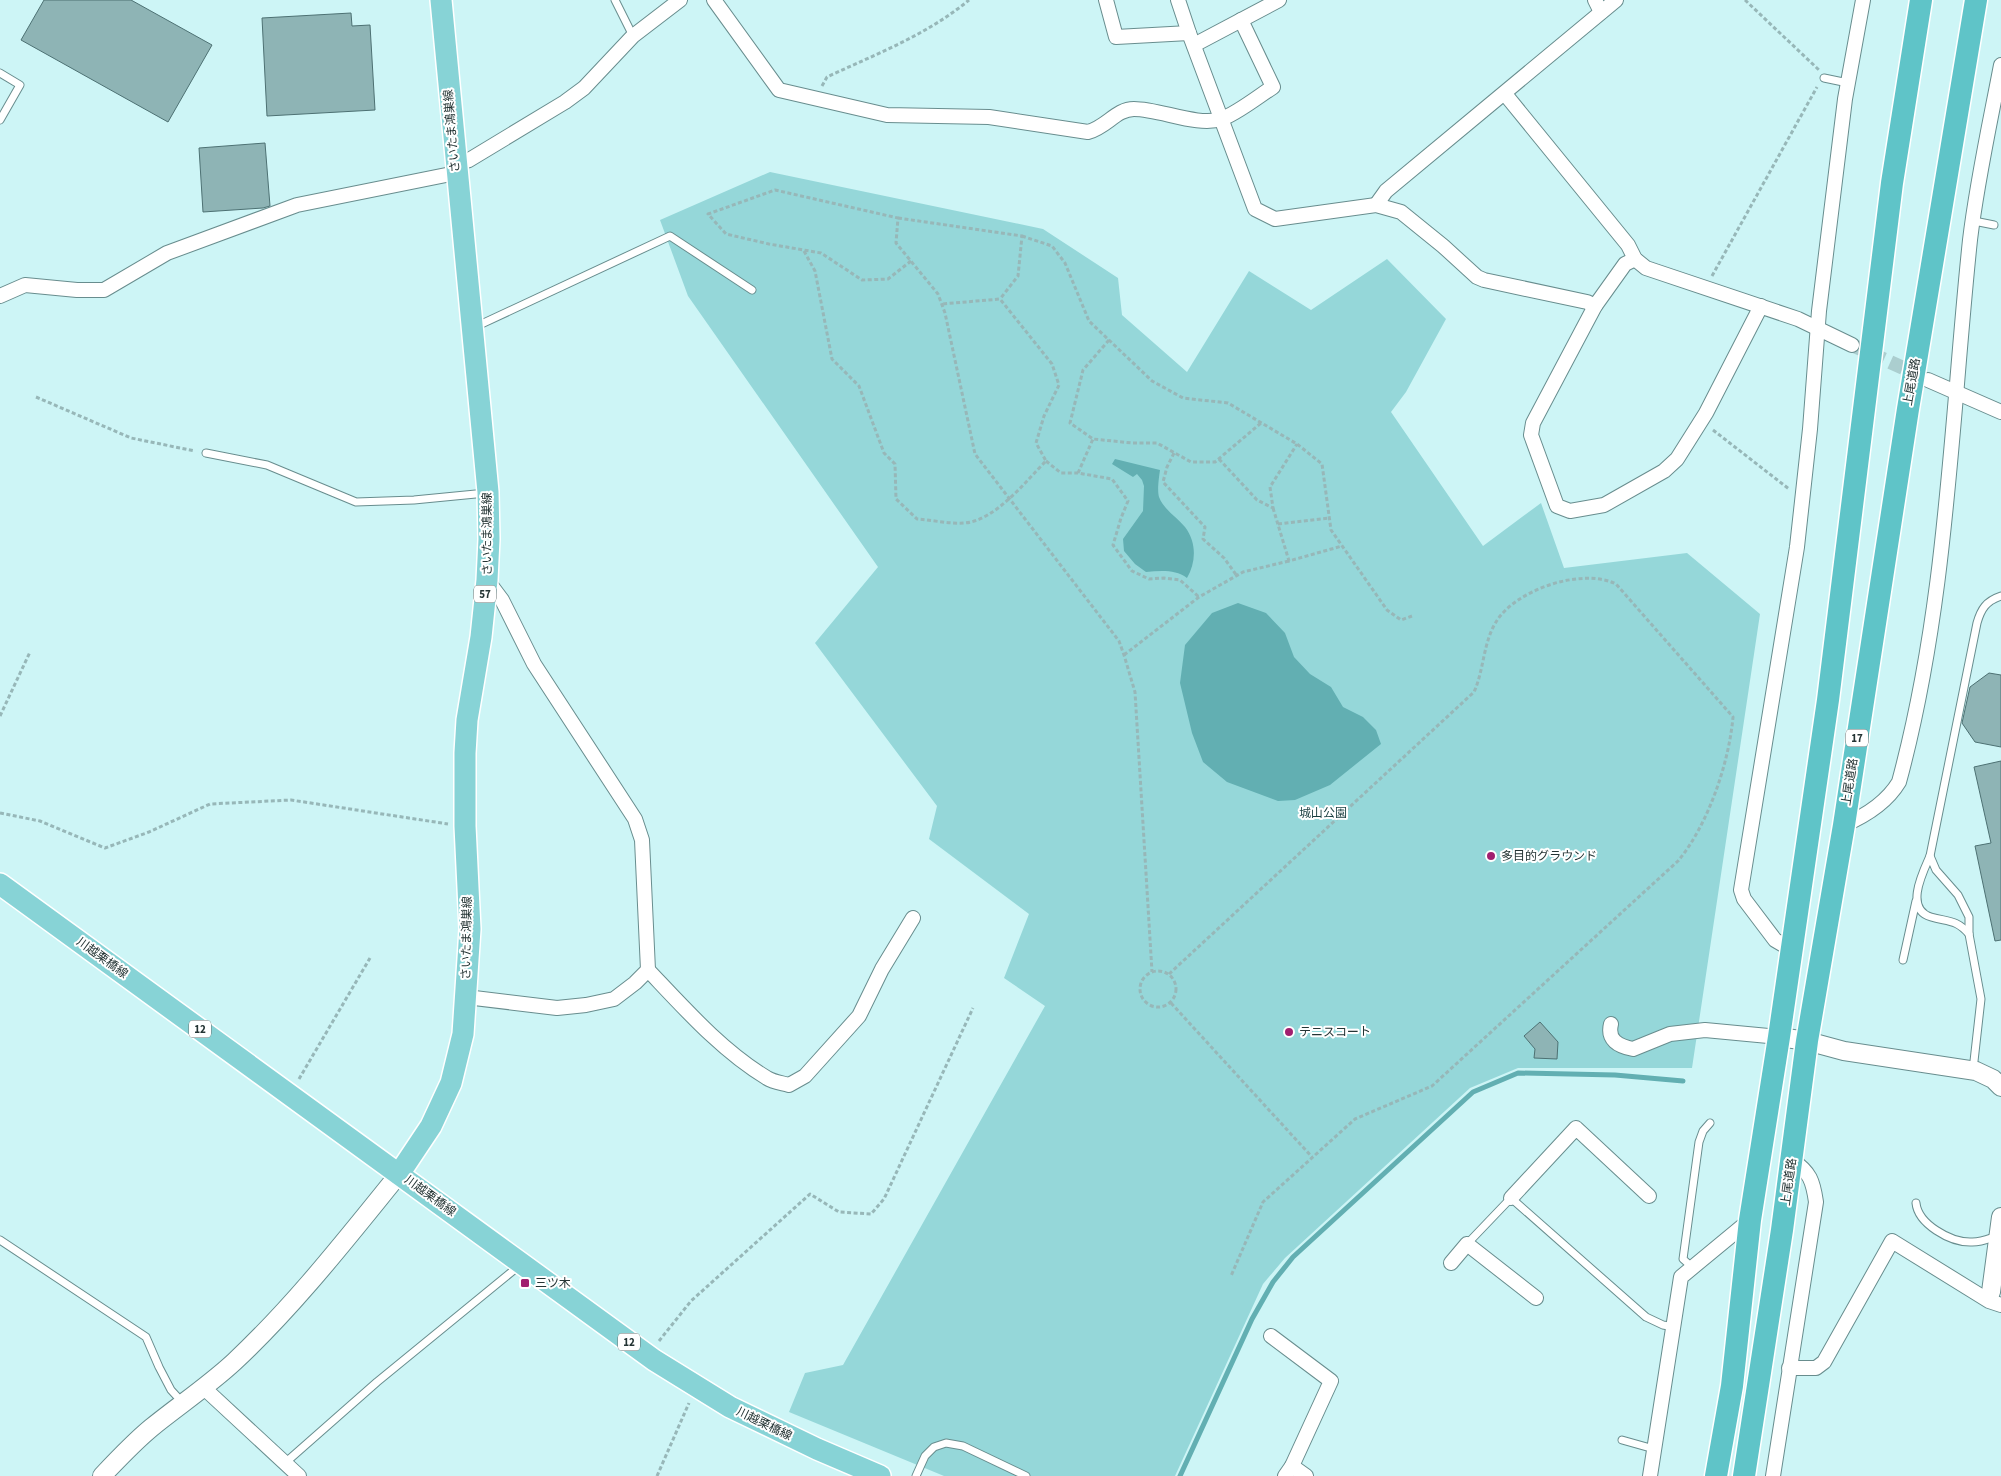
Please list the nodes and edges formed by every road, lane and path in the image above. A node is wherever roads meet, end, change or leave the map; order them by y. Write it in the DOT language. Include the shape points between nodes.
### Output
graph roads {
  1 [pos="440,0"];
  2 [pos="615,0"];
  3 [pos="680,0"];
  4 [pos="714,0"];
  5 [pos="969,0"];
  6 [pos="1106,0"];
  7 [pos="1178,0"];
  8 [pos="1279,0"];
  9 [pos="1616,0"];
  10 [pos="1745,0"];
  11 [pos="1862,0"];
  12 [pos="1921,0"];
  13 [pos="1976,0"];
  14 [pos="1598,6"];
  15 [pos="1241,20"];
  16 [pos="633,36"];
  17 [pos="1191,39"];
  18 [pos="2001,65"];
  19 [pos="0,73"];
  20 [pos="1824,78"];
  21 [pos="1848,83"];
  22 [pos="1504,94"];
  23 [pos="815,97"];
  24 [pos="1222,119"];
  25 [pos="0,120"];
  26 [pos="456,169"];
  27 [pos="1376,205"];
  28 [pos="898,218"];
  29 [pos="1974,221"];
  30 [pos="1994,225"];
  31 [pos="1022,236"];
  32 [pos="804,250"];
  33 [pos="1635,259"];
  34 [pos="911,261"];
  35 [pos="1706,288"];
  36 [pos="752,290"];
  37 [pos="0,296"];
  38 [pos="1000,299"];
  39 [pos="942,304"];
  40 [pos="1595,306"];
  41 [pos="1761,306"];
  42 [pos="472,328"];
  43 [pos="1818,329"];
  44 [pos="1109,340"];
  45 [pos="1852,345"];
  46 [pos="1928,380"];
  47 [pos="1956,392"];
  48 [pos="36,397"];
  49 [pos="2001,412"];
  50 [pos="1701,420"];
  51 [pos="1261,423"];
  52 [pos="1092,440"];
  53 [pos="1297,444"];
  54 [pos="206,453"];
  55 [pos="1174,453"];
  56 [pos="1219,459"];
  57 [pos="1046,461"];
  58 [pos="1078,473"];
  59 [pos="488,492"];
  60 [pos="1803,494"];
  61 [pos="1009,498"];
  62 [pos="1273,508"];
  63 [pos="1330,518"];
  64 [pos="1278,524"];
  65 [pos="1342,546"];
  66 [pos="1289,561"];
  67 [pos="1237,576"];
  68 [pos="487,580"];
  69 [pos="2001,596"];
  70 [pos="1199,597"];
  71 [pos="1412,616"];
  72 [pos="30,652"];
  73 [pos="1124,655"];
  74 [pos="0,716"];
  75 [pos="0,813"];
  76 [pos="1844,825"];
  77 [pos="465,826"];
  78 [pos="1930,856"];
  79 [pos="0,884"];
  80 [pos="1916,899"];
  81 [pos="913,918"];
  82 [pos="1969,934"];
  83 [pos="1792,950"];
  84 [pos="370,958"];
  85 [pos="1903,960"];
  86 [pos="648,970"];
  87 [pos="1152,972"];
  88 [pos="1168,974"];
  89 [pos="466,997"];
  90 [pos="1171,1003"];
  91 [pos="973,1008"];
  92 [pos="1610,1024"];
  93 [pos="1779,1037"];
  94 [pos="1807,1041"];
  95 [pos="1973,1070"];
  96 [pos="2001,1087"];
  97 [pos="289,1094"];
  98 [pos="1710,1123"];
  99 [pos="1312,1157"];
  100 [pos="1792,1160"];
  101 [pos="399,1174"];
  102 [pos="1649,1196"];
  103 [pos="1511,1198"];
  104 [pos="1916,1203"];
  105 [pos="2001,1217"];
  106 [pos="1750,1220"];
  107 [pos="2000,1238"];
  108 [pos="0,1240"];
  109 [pos="1467,1244"];
  110 [pos="1452,1263"];
  111 [pos="522,1264"];
  112 [pos="1692,1267"];
  113 [pos="1231,1276"];
  114 [pos="1536,1298"];
  115 [pos="1996,1298"];
  116 [pos="1674,1327"];
  117 [pos="1271,1336"];
  118 [pos="648,1356"];
  119 [pos="1789,1368"];
  120 [pos="696,1387"];
  121 [pos="204,1388"];
  122 [pos="183,1403"];
  123 [pos="1622,1440"];
  124 [pos="1654,1448"];
  125 [pos="286,1463"];
  126 [pos="1288,1471"];
  127 [pos="102,1476"];
  128 [pos="299,1476"];
  129 [pos="656,1476"];
  130 [pos="880,1476"];
  131 [pos="916,1476"];
  132 [pos="1026,1476"];
  133 [pos="1306,1476"];
  134 [pos="1650,1476"];
  135 [pos="1716,1476"];
  136 [pos="1744,1476"];
  137 [pos="1773,1476"];
  1 -- 26 [label="main road, さいたま鴻巣線 / 57"];
  2 -- 16 [label="lane"];
  3 -- 16 [label="street"];
  4 -- 23 [label="street" via="779,90"];
  5 -- 23 [label="path" via="920,34 827,77"];
  6 -- 17 [label="street" via="1116,37"];
  7 -- 17 [label="street"];
  8 -- 15 [label="street"];
  9 -- 14 [label="street"];
  10 -- 20 [label="path" via="1814,64"];
  11 -- 21 [label="street"];
  12 -- 83 [label="highway" via="1892,183 1828,700"];
  13 -- 76 [label="highway, 上尾道路 / 17" via="1908,409"];
  14 -- 22 [label="street"];
  15 -- 17 [label="street"];
  15 -- 24 [label="street" via="1273,87"];
  16 -- 26 [label="street" via="584,88"];
  17 -- 24 [label="street"];
  18 -- 29 [label="street"];
  19 -- 25 [label="lane" via="20,85"];
  20 -- 21 [label="lane"];
  20 -- 35 [label="path" via="1813,90"];
  21 -- 43 [label="street"];
  22 -- 27 [label="street" via="1386,191"];
  22 -- 33 [label="street" via="1628,245"];
  23 -- 24 [label="street" via="887,115 989,117 1088,132 1106,124 1120,112 1135,109 1210,122"];
  24 -- 27 [label="street" via="1255,210 1275,219"];
  26 -- 37 [label="street" via="297,205 167,253 104,290 25,285"];
  26 -- 42 [label="main road, さいたま鴻巣線 / 57"];
  27 -- 40 [label="street" via="1401,212 1477,277"];
  28 -- 31 [label="path"];
  28 -- 32 [label="path" via="775,190 708,214 726,234"];
  28 -- 34 [label="path" via="896,243"];
  29 -- 30 [label="lane"];
  29 -- 47 [label="street"];
  31 -- 38 [label="path" via="1018,276"];
  31 -- 44 [label="path" via="1052,246 1065,264 1089,321"];
  32 -- 34 [label="path" via="821,253 862,280 888,279"];
  32 -- 61 [label="path" via="815,271 832,359 859,386 884,452 895,464 896,499 917,519 964,523 985,518"];
  33 -- 35 [label="street" via="1646,268"];
  33 -- 40 [label="street" via="1625,264"];
  34 -- 39 [label="path" via="938,294"];
  35 -- 41 [label="street"];
  36 -- 42 [label="lane" via="670,236"];
  38 -- 39 [label="path"];
  38 -- 57 [label="path" via="1052,364 1059,385 1044,416 1036,443"];
  39 -- 61 [label="path" via="975,454"];
  40 -- 50 [label="street" via="1533,424 1531,435 1557,506 1570,511 1604,505 1664,471 1677,459"];
  41 -- 43 [label="street"];
  41 -- 50 [label="street"];
  42 -- 59 [label="main road, さいたま鴻巣線 / 57"];
  43 -- 45 [label="street"];
  43 -- 60 [label="street"];
  44 -- 51 [label="path" via="1152,381 1183,398 1228,403"];
  44 -- 52 [label="path" via="1082,370 1070,424"];
  46 -- 47 [label="street"];
  47 -- 49 [label="street"];
  47 -- 76 [label="street" via="1942,553 1928,647 1904,765 1893,792 1865,814"];
  48 -- 54 [label="path" via="131,438"];
  50 -- 60 [label="path" via="1786,488"];
  51 -- 53 [label="path"];
  51 -- 56 [label="path"];
  52 -- 55 [label="path" via="1157,443"];
  52 -- 58 [label="path"];
  53 -- 62 [label="path" via="1270,487"];
  53 -- 63 [label="path" via="1322,464"];
  54 -- 59 [label="lane" via="268,465 356,502"];
  55 -- 56 [label="path" via="1191,462 1216,462"];
  55 -- 67 [label="path" via="1163,482 1205,527 1204,539"];
  56 -- 62 [label="path" via="1257,500"];
  57 -- 58 [label="path" via="1061,473"];
  57 -- 61 [label="path"];
  58 -- 70 [label="path" via="1112,479 1128,501 1113,545 1132,571 1149,579 1180,580"];
  59 -- 68 [label="main road, さいたま鴻巣線 / 57"];
  60 -- 83 [label="street" via="1741,890 1774,940"];
  61 -- 73 [label="path" via="1119,641"];
  62 -- 64 [label="path"];
  63 -- 64 [label="path"];
  63 -- 65 [label="path" via="1331,530"];
  64 -- 66 [label="path"];
  65 -- 66 [label="path"];
  65 -- 71 [label="path" via="1387,610 1401,620"];
  66 -- 67 [label="path"];
  67 -- 70 [label="path"];
  68 -- 77 [label="main road, さいたま鴻巣線 / 57" via="467,720"];
  68 -- 86 [label="street" via="502,600 534,664 635,819 642,840"];
  69 -- 78 [label="lane" via="1981,610 1977,624"];
  70 -- 73 [label="path"];
  72 -- 74 [label="path"];
  73 -- 87 [label="path" via="1135,692"];
  75 -- 77 [label="path" via="40,821 104,848 210,804 291,800"];
  76 -- 94 [label="highway, 上尾道路 / 17"];
  77 -- 89 [label="main road, さいたま鴻巣線 / 57" via="470,929"];
  78 -- 80 [label="lane"];
  78 -- 82 [label="lane" via="1940,877 1958,895 1966,909"];
  79 -- 97 [label="main road, 川越栗橋線 / 12"];
  80 -- 82 [label="lane" via="1925,914 1959,924"];
  80 -- 85 [label="lane"];
  81 -- 86 [label="street" via="882,969 859,1016 805,1076 789,1084 769,1079 731,1052"];
  82 -- 95 [label="lane" via="1980,990"];
  83 -- 93 [label="highway"];
  84 -- 97 [label="path"];
  86 -- 89 [label="street" via="614,999 586,1005 547,1008"];
  87 -- 88 [label="path"];
  87 -- 90 [label="path" via="1142,981 1140,988 1144,1002 1157,1008"];
  88 -- 90 [label="path" via="1176,983 1177,990"];
  88 -- 99 [label="path" via="1474,692 1496,622 1514,602 1547,585 1586,578 1606,579 1616,584 1730,713 1733,717 1727,758 1703,822 1678,861 1432,1086 1355,1119"];
  89 -- 101 [label="main road, さいたま鴻巣線 / 57" via="463,1034 451,1083 431,1126"];
  90 -- 99 [label="path"];
  91 -- 118 [label="path" via="884,1199 872,1214 839,1212 810,1194 691,1301"];
  92 -- 93 [label="street" via="1610,1036 1615,1043 1633,1049 1670,1034 1705,1030"];
  93 -- 94 [label="street"];
  93 -- 106 [label="highway"];
  94 -- 95 [label="street" via="1844,1051"];
  94 -- 100 [label="highway, 上尾道路 / 17"];
  95 -- 96 [label="street" via="1986,1074"];
  97 -- 101 [label="main road, 川越栗橋線 / 12"];
  98 -- 112 [label="lane" via="1699,1142 1683,1259"];
  99 -- 113 [label="path" via="1263,1202"];
  100 -- 119 [label="street" via="1805,1169 1814,1186 1816,1202"];
  100 -- 136 [label="highway, 上尾道路 / 17"];
  101 -- 111 [label="main road, 川越栗橋線 / 12"];
  101 -- 121 [label="street" via="300,1293 234,1362"];
  102 -- 103 [label="street" via="1576,1128"];
  103 -- 109 [label="lane"];
  103 -- 116 [label="lane" via="1646,1317"];
  104 -- 107 [label="lane" via="1922,1219 1950,1237 1971,1242"];
  105 -- 107 [label="street"];
  106 -- 112 [label="street"];
  106 -- 135 [label="highway" via="1732,1386"];
  107 -- 115 [label="street"];
  108 -- 122 [label="lane" via="146,1337 171,1390"];
  109 -- 110 [label="street"];
  109 -- 114 [label="street"];
  111 -- 118 [label="main road, 川越栗橋線 / 12"];
  111 -- 125 [label="lane" via="376,1382"];
  112 -- 116 [label="street" via="1681,1277"];
  115 -- 119 [label="street" via="1989,1301 1892,1241 1824,1362 1816,1368"];
  116 -- 124 [label="street"];
  117 -- 126 [label="street" via="1331,1381"];
  118 -- 120 [label="main road, 川越栗橋線 / 12"];
  119 -- 137 [label="street"];
  120 -- 129 [label="path"];
  120 -- 130 [label="main road, 川越栗橋線 / 12" via="730,1408"];
  121 -- 122 [label="street"];
  121 -- 125 [label="street"];
  122 -- 127 [label="street" via="124,1452"];
  123 -- 124 [label="lane"];
  124 -- 134 [label="street"];
  125 -- 128 [label="street"];
  126 -- 133 [label="street"];
  131 -- 132 [label="lane" via="926,1456 934,1447 946,1442 964,1446"];
}
